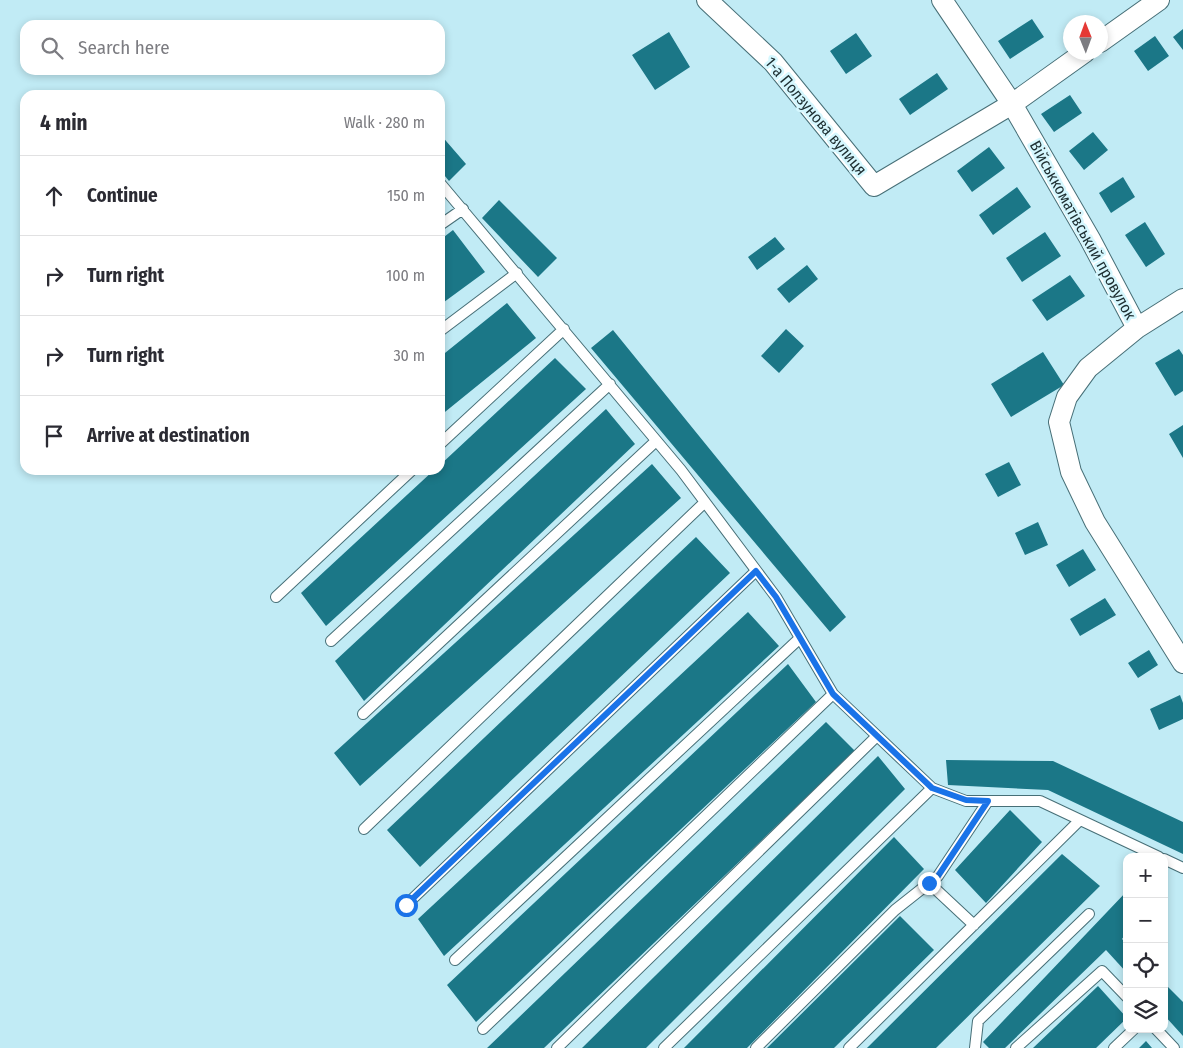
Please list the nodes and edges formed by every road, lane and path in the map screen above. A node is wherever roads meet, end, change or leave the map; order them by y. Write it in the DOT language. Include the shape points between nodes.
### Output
graph roads {
  1 [pos="707,0"];
  2 [pos="942,0"];
  3 [pos="1159,0"];
  4 [pos="1108,36"];
  5 [pos="1074,60"];
  6 [pos="1012,104"];
  7 [pos="445,189"];
  8 [pos="463,209"];
  9 [pos="445,222"];
  10 [pos="517,273"];
  11 [pos="1183,300"];
  12 [pos="445,327"];
  13 [pos="1137,328"];
  14 [pos="564,329"];
  15 [pos="610,384"];
  16 [pos="445,439"];
  17 [pos="656,441"];
  18 [pos="407,475"];
  19 [pos="705,502"];
  20 [pos="756,571"];
  21 [pos="276,597"];
  22 [pos="800,638"];
  23 [pos="331,642"];
  24 [pos="1183,663"];
  25 [pos="833,694"];
  26 [pos="363,714"];
  27 [pos="877,736"];
  28 [pos="932,788"];
  29 [pos="988,801"];
  30 [pos="1080,820"];
  31 [pos="364,829"];
  32 [pos="1150,853"];
  33 [pos="1168,861"];
  34 [pos="1183,868"];
  35 [pos="929,883"];
  36 [pos="406,905"];
  37 [pos="1089,914"];
  38 [pos="974,925"];
  39 [pos="455,960"];
  40 [pos="1123,993"];
  41 [pos="483,1029"];
  42 [pos="1130,1033"];
  43 [pos="1160,1033"];
  44 [pos="557,1048"];
  45 [pos="664,1048"];
  46 [pos="756,1048"];
  47 [pos="849,1048"];
  48 [pos="975,1048"];
  49 [pos="1016,1048"];
  50 [pos="1114,1048"];
  51 [pos="1174,1048"];
  1 -- 6 [label="street, 1-а Ползунова вулиця" via="772,62 874,186"];
  2 -- 6 [label="street, Військкоматівський провулок"];
  3 -- 4 [label="street"];
  5 -- 6 [label="street, 1-а Ползунова вулиця"];
  6 -- 13 [label="street, Військкоматівський провулок"];
  7 -- 8 [label="lane"];
  8 -- 9 [label="lane"];
  8 -- 10 [label="lane"];
  10 -- 12 [label="lane"];
  10 -- 14 [label="lane"];
  11 -- 13 [label="street"];
  13 -- 24 [label="street, Військкоматівський провулок" via="1088,368 1067,397 1059,422 1071,472 1095,522"];
  14 -- 15 [label="lane"];
  14 -- 16 [label="lane"];
  15 -- 17 [label="lane"];
  15 -- 23 [label="lane"];
  17 -- 19 [label="lane"];
  17 -- 26 [label="lane"];
  18 -- 21 [label="lane"];
  19 -- 20 [label="lane"];
  19 -- 31 [label="lane"];
  20 -- 22 [label="lane"];
  20 -- 36 [label="lane"];
  22 -- 25 [label="lane"];
  22 -- 39 [label="lane"];
  25 -- 27 [label="lane"];
  25 -- 41 [label="lane"];
  27 -- 28 [label="lane"];
  27 -- 44 [label="lane"];
  28 -- 29 [label="lane" via="966,800"];
  28 -- 45 [label="lane"];
  29 -- 30 [label="lane" via="1040,801"];
  29 -- 35 [label="lane" via="938,876"];
  30 -- 32 [label="lane"];
  30 -- 38 [label="lane"];
  33 -- 34 [label="lane"];
  35 -- 38 [label="lane"];
  35 -- 46 [label="lane" via="895,910"];
  37 -- 48 [label="lane" via="978,1021"];
  38 -- 47 [label="lane"];
  40 -- 49 [label="lane" via="1102,971"];
  42 -- 50 [label="lane"];
  43 -- 51 [label="lane"];
}
